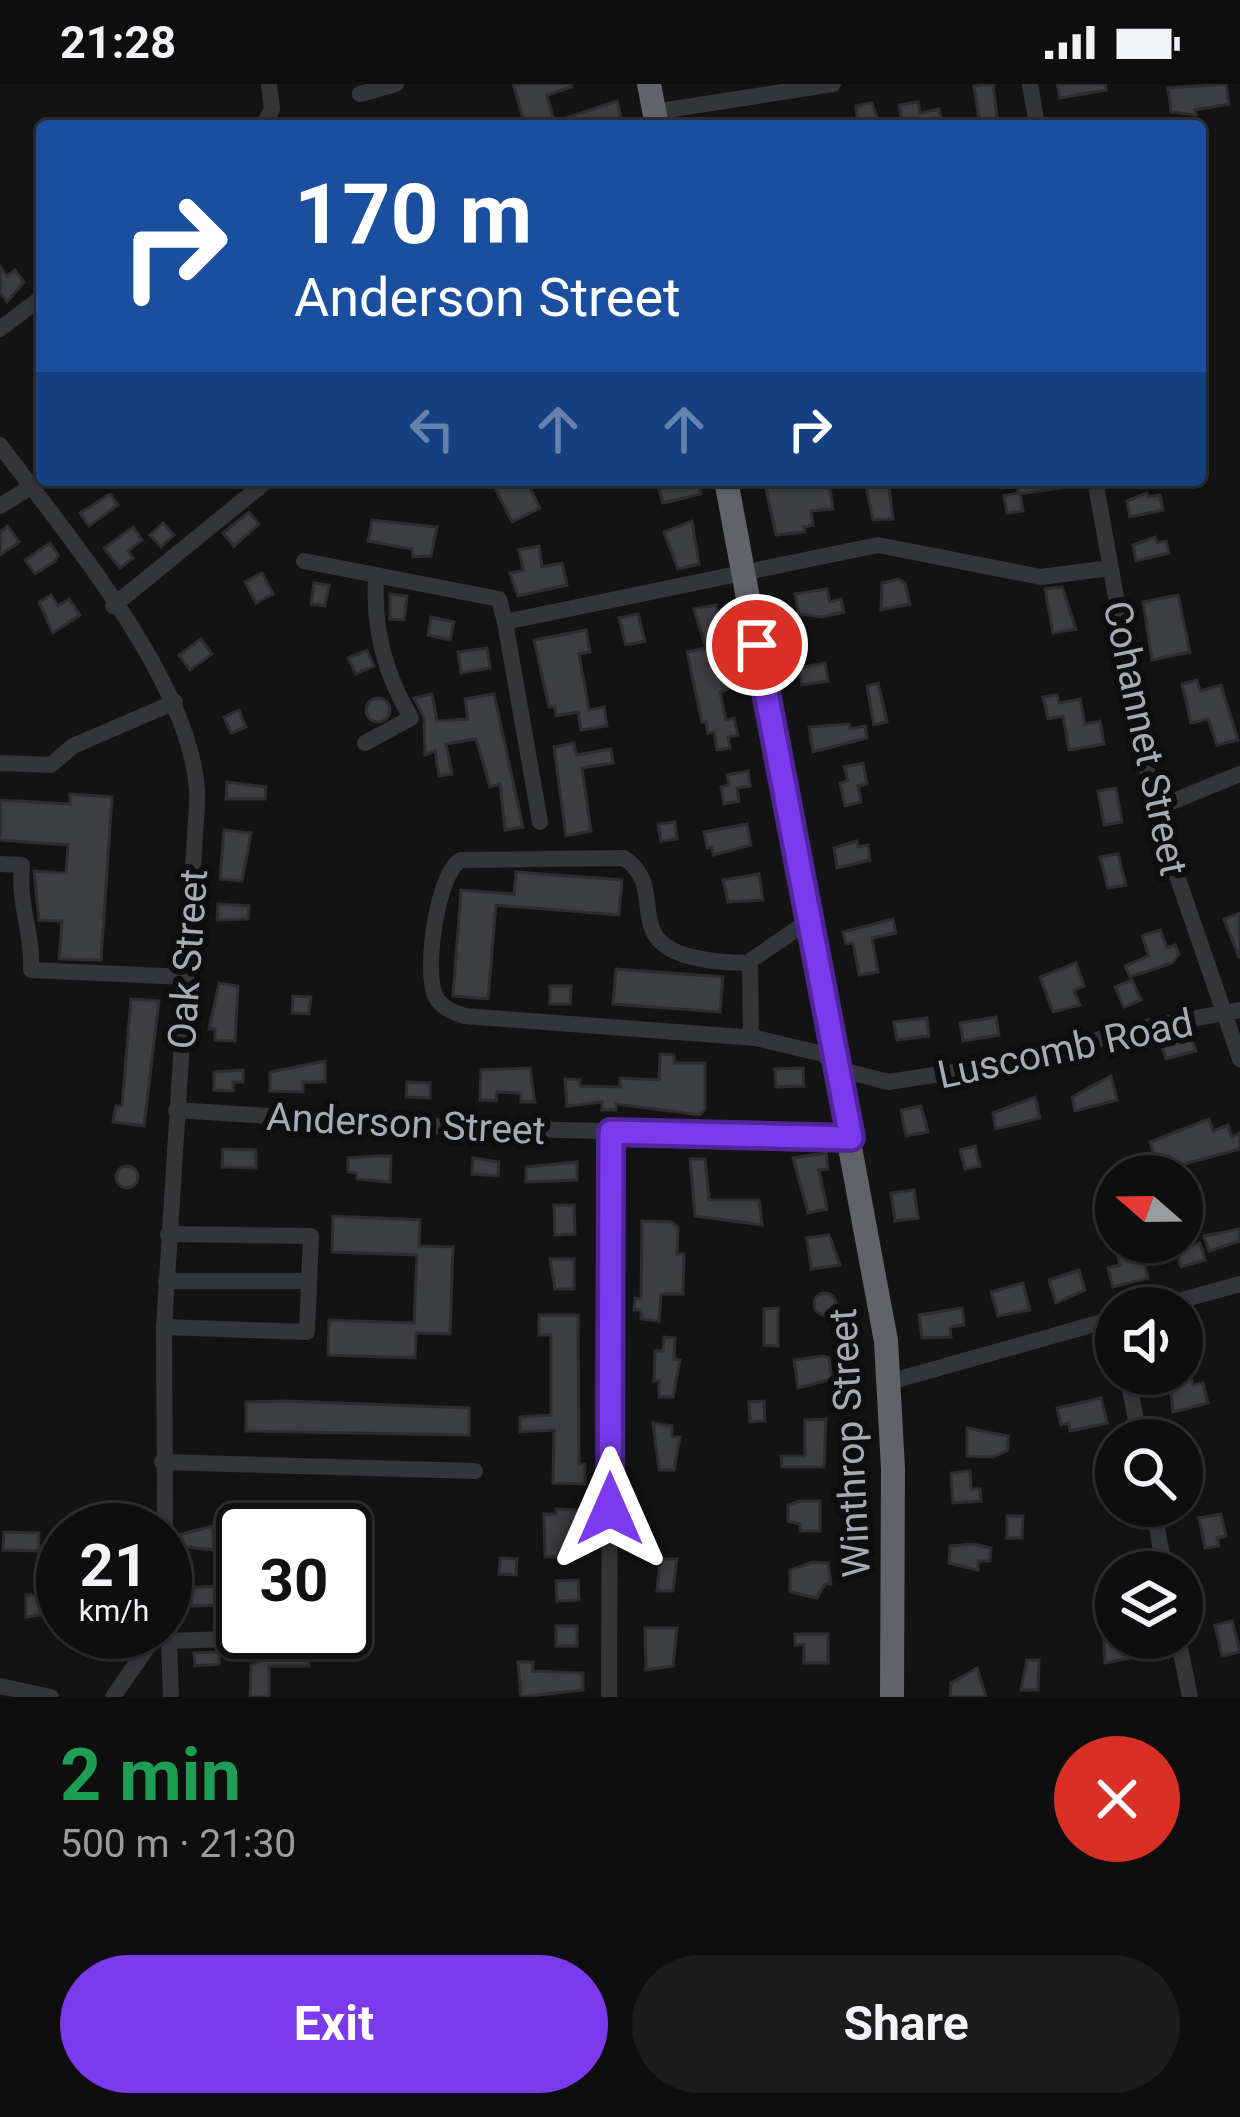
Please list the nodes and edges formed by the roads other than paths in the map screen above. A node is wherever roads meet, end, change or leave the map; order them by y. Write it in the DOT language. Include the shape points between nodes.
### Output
graph roads {
  1 [pos="269,84"];
  2 [pos="396,84"];
  3 [pos="649,84"];
  4 [pos="833,84"];
  5 [pos="1030,84"];
  6 [pos="360,94"];
  7 [pos="656,119"];
  8 [pos="267,120"];
  9 [pos="1035,120"];
  10 [pos="36,302"];
  11 [pos="0,329"];
  12 [pos="0,445"];
  13 [pos="261,486"];
  14 [pos="727,486"];
  15 [pos="1096,486"];
  16 [pos="31,487"];
  17 [pos="0,506"];
  18 [pos="304,561"];
  19 [pos="1110,568"];
  20 [pos="376,575"];
  21 [pos="744,576"];
  22 [pos="113,606"];
  23 [pos="506,622"];
  24 [pos="175,702"];
  25 [pos="365,743"];
  26 [pos="0,764"];
  27 [pos="1240,774"];
  28 [pos="1154,809"];
  29 [pos="540,822"];
  30 [pos="0,864"];
  31 [pos="810,920"];
  32 [pos="750,961"];
  33 [pos="186,976"];
  34 [pos="1231,1012"];
  35 [pos="752,1037"];
  36 [pos="1240,1059"];
  37 [pos="838,1069"];
  38 [pos="176,1110"];
  39 [pos="611,1132"];
  40 [pos="851,1138"];
  41 [pos="168,1234"];
  42 [pos="166,1281"];
  43 [pos="309,1281"];
  44 [pos="1240,1284"];
  45 [pos="1203,1294"];
  46 [pos="1095,1324"];
  47 [pos="164,1327"];
  48 [pos="889,1382"];
  49 [pos="162,1462"];
  50 [pos="475,1471"];
  51 [pos="164,1503"];
  52 [pos="142,1659"];
  53 [pos="168,1659"];
  54 [pos="1182,1659"];
  55 [pos="0,1686"];
  56 [pos="51,1697"];
  57 [pos="113,1697"];
  58 [pos="171,1697"];
  59 [pos="609,1697"];
  60 [pos="892,1697"];
  61 [pos="1190,1697"];
  1 -- 8 [label="street"];
  2 -- 6 [label="street"];
  3 -- 7 [label="highway"];
  4 -- 7 [label="street"];
  5 -- 9 [label="street"];
  10 -- 11 [label="street"];
  12 -- 16 [label="street, Oak Street"];
  13 -- 22 [label="street"];
  14 -- 21 [label="highway, Winthrop Street"];
  15 -- 19 [label="street, Cohannet Street"];
  16 -- 17 [label="street"];
  16 -- 22 [label="street, Oak Street"];
  18 -- 20 [label="street"];
  19 -- 21 [label="street" via="1040,577 878,545"];
  19 -- 28 [label="street, Cohannet Street"];
  20 -- 23 [label="street" via="499,599"];
  20 -- 25 [label="street" via="377,634 411,718"];
  21 -- 23 [label="street"];
  21 -- 31 [label="highway, Winthrop Street"];
  22 -- 24 [label="street, Oak Street"];
  23 -- 29 [label="street"];
  24 -- 26 [label="street" via="73,746 50,765"];
  24 -- 33 [label="street, Oak Street" via="198,790"];
  27 -- 28 [label="street"];
  28 -- 34 [label="street, Cohannet Street"];
  30 -- 33 [label="street" via="22,865 19,900 33,937 32,970"];
  31 -- 32 [label="street"];
  31 -- 37 [label="highway, Winthrop Street"];
  32 -- 35 [label="street"];
  32 -- 35 [label="street, Luscomb Road" via="665,948 651,931 637,871 624,858 473,859 455,862 444,877 431,985 448,1010 487,1020"];
  33 -- 38 [label="street, Oak Street"];
  34 -- 36 [label="street, Cohannet Street"];
  34 -- 37 [label="street, Luscomb Road" via="1120,1032 974,1073 888,1082"];
  35 -- 37 [label="street, Luscomb Road" via="823,1054"];
  37 -- 40 [label="highway, Winthrop Street"];
  38 -- 39 [label="street, Anderson Street"];
  38 -- 41 [label="street, Oak Street"];
  39 -- 40 [label="street, Anderson Street"];
  39 -- 59 [label="street"];
  40 -- 48 [label="highway, Winthrop Street"];
  41 -- 42 [label="street, Oak Street"];
  41 -- 43 [label="street" via="311,1236"];
  42 -- 43 [label="street"];
  42 -- 47 [label="street, Oak Street"];
  43 -- 47 [label="street" via="307,1332"];
  44 -- 45 [label="street"];
  46 -- 48 [label="street"];
  47 -- 49 [label="street, Oak Street"];
  48 -- 60 [label="highway, Winthrop Street"];
  49 -- 50 [label="street"];
  49 -- 51 [label="street, Oak Street"];
  52 -- 57 [label="street"];
  53 -- 58 [label="street, Oak Street"];
  54 -- 61 [label="street"];
  55 -- 56 [label="street"];
}
